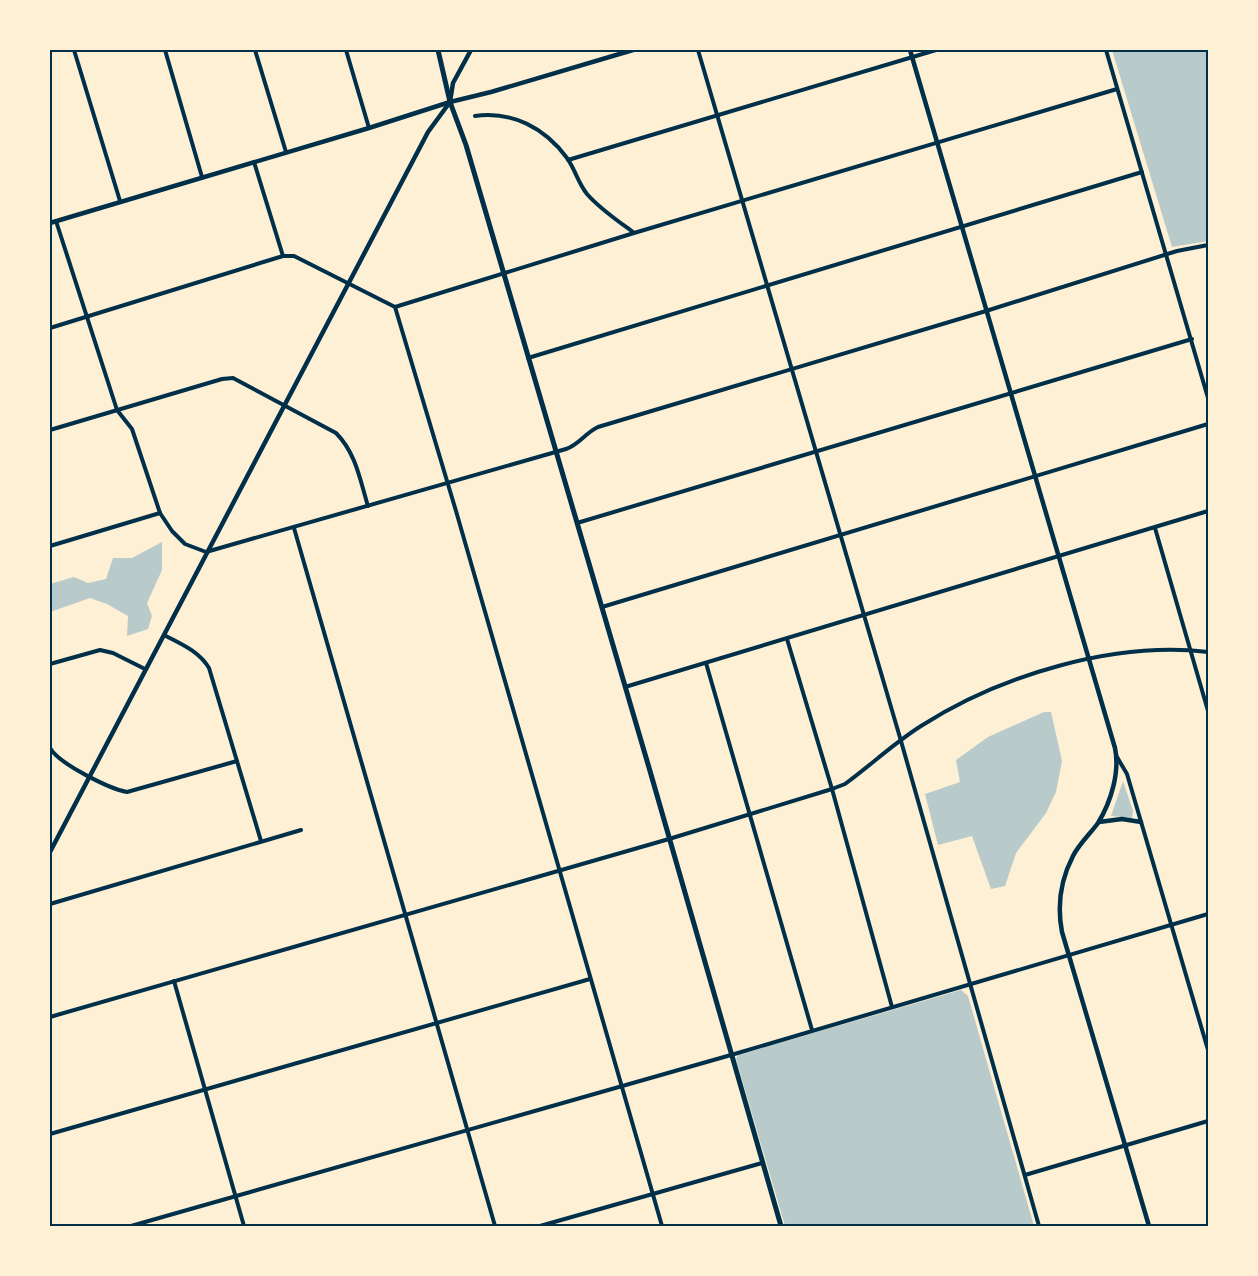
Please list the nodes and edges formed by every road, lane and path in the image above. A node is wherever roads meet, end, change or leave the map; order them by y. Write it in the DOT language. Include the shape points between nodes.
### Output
graph roads {
  1 [pos="74,50"];
  2 [pos="165,50"];
  3 [pos="255,50"];
  4 [pos="346,50"];
  5 [pos="438,50"];
  6 [pos="471,50"];
  7 [pos="633,50"];
  8 [pos="698,50"];
  9 [pos="910,50"];
  10 [pos="936,50"];
  11 [pos="1106,50"];
  12 [pos="912,57"];
  13 [pos="1117,89"];
  14 [pos="450,102"];
  15 [pos="475,116"];
  16 [pos="718,116"];
  17 [pos="369,128"];
  18 [pos="937,142"];
  19 [pos="286,152"];
  20 [pos="568,160"];
  21 [pos="254,162"];
  22 [pos="1142,172"];
  23 [pos="202,177"];
  24 [pos="742,200"];
  25 [pos="120,201"];
  26 [pos="56,221"];
  27 [pos="50,223"];
  28 [pos="963,226"];
  29 [pos="634,233"];
  30 [pos="1209,245"];
  31 [pos="1167,255"];
  32 [pos="283,256"];
  33 [pos="504,274"];
  34 [pos="350,283"];
  35 [pos="767,286"];
  36 [pos="395,307"];
  37 [pos="986,311"];
  38 [pos="87,317"];
  39 [pos="50,328"];
  40 [pos="1191,339"];
  41 [pos="528,358"];
  42 [pos="792,369"];
  43 [pos="1011,394"];
  44 [pos="1209,398"];
  45 [pos="284,405"];
  46 [pos="117,410"];
  47 [pos="1209,424"];
  48 [pos="50,430"];
  49 [pos="815,451"];
  50 [pos="556,452"];
  51 [pos="1036,477"];
  52 [pos="448,484"];
  53 [pos="368,506"];
  54 [pos="1209,512"];
  55 [pos="160,513"];
  56 [pos="577,523"];
  57 [pos="294,528"];
  58 [pos="1155,528"];
  59 [pos="840,536"];
  60 [pos="50,546"];
  61 [pos="206,552"];
  62 [pos="1059,557"];
  63 [pos="602,606"];
  64 [pos="864,616"];
  65 [pos="164,635"];
  66 [pos="787,639"];
  67 [pos="1190,650"];
  68 [pos="1209,652"];
  69 [pos="1089,659"];
  70 [pos="706,663"];
  71 [pos="50,664"];
  72 [pos="145,669"];
  73 [pos="625,687"];
  74 [pos="1209,711"];
  75 [pos="901,741"];
  76 [pos="50,748"];
  77 [pos="1117,757"];
  78 [pos="237,761"];
  79 [pos="90,776"];
  80 [pos="832,789"];
  81 [pos="750,814"];
  82 [pos="1099,822"];
  83 [pos="1141,822"];
  84 [pos="301,830"];
  85 [pos="669,839"];
  86 [pos="261,842"];
  87 [pos="50,852"];
  88 [pos="560,870"];
  89 [pos="50,904"];
  90 [pos="1209,914"];
  91 [pos="405,915"];
  92 [pos="1171,925"];
  93 [pos="1069,955"];
  94 [pos="590,979"];
  95 [pos="174,981"];
  96 [pos="970,984"];
  97 [pos="892,1007"];
  98 [pos="50,1017"];
  99 [pos="436,1023"];
  100 [pos="812,1030"];
  101 [pos="1209,1050"];
  102 [pos="731,1055"];
  103 [pos="621,1086"];
  104 [pos="205,1089"];
  105 [pos="1209,1121"];
  106 [pos="466,1131"];
  107 [pos="50,1134"];
  108 [pos="1125,1145"];
  109 [pos="762,1163"];
  110 [pos="1025,1175"];
  111 [pos="652,1194"];
  112 [pos="235,1197"];
  113 [pos="131,1227"];
  114 [pos="244,1227"];
  115 [pos="495,1227"];
  116 [pos="540,1227"];
  117 [pos="662,1227"];
  118 [pos="781,1227"];
  119 [pos="1039,1227"];
  120 [pos="1149,1227"];
  1 -- 25 [label="street"];
  2 -- 23 [label="street"];
  3 -- 19 [label="street"];
  4 -- 17 [label="street"];
  5 -- 14 [label="main road"];
  6 -- 14 [label="street" via="453,83"];
  7 -- 14 [label="street"];
  8 -- 16 [label="street"];
  9 -- 12 [label="street"];
  10 -- 12 [label="street"];
  11 -- 13 [label="street"];
  12 -- 16 [label="street"];
  12 -- 18 [label="street"];
  13 -- 18 [label="street"];
  13 -- 22 [label="street"];
  14 -- 17 [label="street"];
  14 -- 33 [label="main road"];
  14 -- 34 [label="street" via="428,132"];
  15 -- 20 [label="street" via="506,117 529,124 546,135"];
  16 -- 20 [label="street"];
  16 -- 24 [label="street"];
  17 -- 19 [label="street"];
  18 -- 24 [label="street"];
  18 -- 28 [label="street"];
  19 -- 21 [label="street"];
  20 -- 29 [label="street" via="588,195"];
  21 -- 23 [label="street"];
  21 -- 32 [label="street"];
  22 -- 28 [label="street"];
  22 -- 31 [label="street"];
  23 -- 25 [label="street"];
  24 -- 29 [label="street"];
  24 -- 35 [label="street"];
  25 -- 26 [label="street"];
  26 -- 27 [label="street"];
  26 -- 38 [label="street"];
  28 -- 35 [label="street"];
  28 -- 37 [label="street"];
  29 -- 33 [label="street"];
  30 -- 31 [label="street"];
  31 -- 37 [label="street"];
  31 -- 40 [label="street"];
  32 -- 34 [label="street" via="294,256"];
  32 -- 38 [label="street"];
  33 -- 36 [label="street"];
  33 -- 41 [label="main road"];
  34 -- 36 [label="street"];
  34 -- 45 [label="street"];
  35 -- 41 [label="street"];
  35 -- 42 [label="street"];
  36 -- 52 [label="street"];
  37 -- 42 [label="street"];
  37 -- 43 [label="street"];
  38 -- 39 [label="street"];
  38 -- 46 [label="street"];
  40 -- 43 [label="street"];
  40 -- 44 [label="street"];
  41 -- 50 [label="main road"];
  42 -- 49 [label="street"];
  42 -- 50 [label="street" via="597,427 577,445"];
  43 -- 49 [label="street"];
  43 -- 51 [label="street"];
  45 -- 46 [label="street" via="239,380 227,378"];
  45 -- 53 [label="street" via="341,438 354,457"];
  45 -- 61 [label="street"];
  46 -- 48 [label="street"];
  46 -- 55 [label="street" via="132,429"];
  47 -- 51 [label="street"];
  49 -- 56 [label="street"];
  49 -- 59 [label="street"];
  50 -- 52 [label="street"];
  50 -- 56 [label="main road"];
  51 -- 59 [label="street"];
  51 -- 62 [label="street"];
  52 -- 53 [label="street"];
  52 -- 88 [label="street"];
  53 -- 57 [label="street"];
  54 -- 58 [label="street"];
  55 -- 60 [label="street"];
  55 -- 61 [label="street" via="185,544"];
  56 -- 63 [label="main road"];
  57 -- 61 [label="street"];
  57 -- 91 [label="street"];
  58 -- 62 [label="street"];
  58 -- 67 [label="street"];
  59 -- 63 [label="street"];
  59 -- 64 [label="street"];
  61 -- 65 [label="street"];
  62 -- 64 [label="street"];
  62 -- 69 [label="street"];
  63 -- 73 [label="main road"];
  64 -- 66 [label="street"];
  64 -- 75 [label="street"];
  65 -- 72 [label="street"];
  65 -- 78 [label="street" via="193,650 209,668"];
  66 -- 70 [label="street"];
  66 -- 80 [label="street"];
  67 -- 68 [label="street"];
  67 -- 69 [label="street"];
  67 -- 74 [label="street"];
  69 -- 75 [label="street" via="1001,686 946,712"];
  69 -- 77 [label="street"];
  70 -- 73 [label="street"];
  70 -- 81 [label="street"];
  71 -- 72 [label="street" via="100,650"];
  72 -- 79 [label="street"];
  73 -- 85 [label="main road"];
  75 -- 80 [label="street" via="845,784"];
  75 -- 96 [label="street"];
  76 -- 79 [label="street" via="56,756"];
  77 -- 82 [label="street" via="1112,793"];
  77 -- 83 [label="street" via="1127,774"];
  78 -- 79 [label="street" via="133,792 121,791"];
  78 -- 86 [label="street"];
  79 -- 87 [label="street"];
  80 -- 81 [label="street"];
  80 -- 97 [label="street"];
  81 -- 85 [label="street"];
  81 -- 100 [label="street"];
  82 -- 83 [label="street"];
  82 -- 93 [label="street" via="1076,851 1062,881 1059,911"];
  83 -- 92 [label="street"];
  84 -- 86 [label="street"];
  85 -- 88 [label="street"];
  85 -- 102 [label="main road"];
  86 -- 89 [label="street"];
  88 -- 91 [label="street"];
  88 -- 94 [label="street"];
  90 -- 92 [label="street"];
  91 -- 95 [label="street"];
  91 -- 99 [label="street"];
  92 -- 93 [label="street"];
  92 -- 101 [label="street"];
  93 -- 96 [label="street"];
  93 -- 108 [label="street"];
  94 -- 99 [label="street"];
  94 -- 103 [label="street"];
  95 -- 98 [label="street"];
  95 -- 104 [label="street"];
  96 -- 97 [label="street"];
  96 -- 110 [label="street"];
  97 -- 100 [label="street"];
  99 -- 104 [label="street"];
  99 -- 106 [label="street"];
  100 -- 102 [label="street"];
  102 -- 103 [label="street"];
  102 -- 109 [label="main road"];
  103 -- 106 [label="street"];
  103 -- 111 [label="street"];
  104 -- 107 [label="street"];
  104 -- 112 [label="street"];
  105 -- 108 [label="street"];
  106 -- 112 [label="street"];
  106 -- 115 [label="street"];
  108 -- 110 [label="street"];
  108 -- 120 [label="street"];
  109 -- 111 [label="street"];
  109 -- 118 [label="main road"];
  110 -- 119 [label="street"];
  111 -- 116 [label="street"];
  111 -- 117 [label="street"];
  112 -- 113 [label="street"];
  112 -- 114 [label="street"];
}
